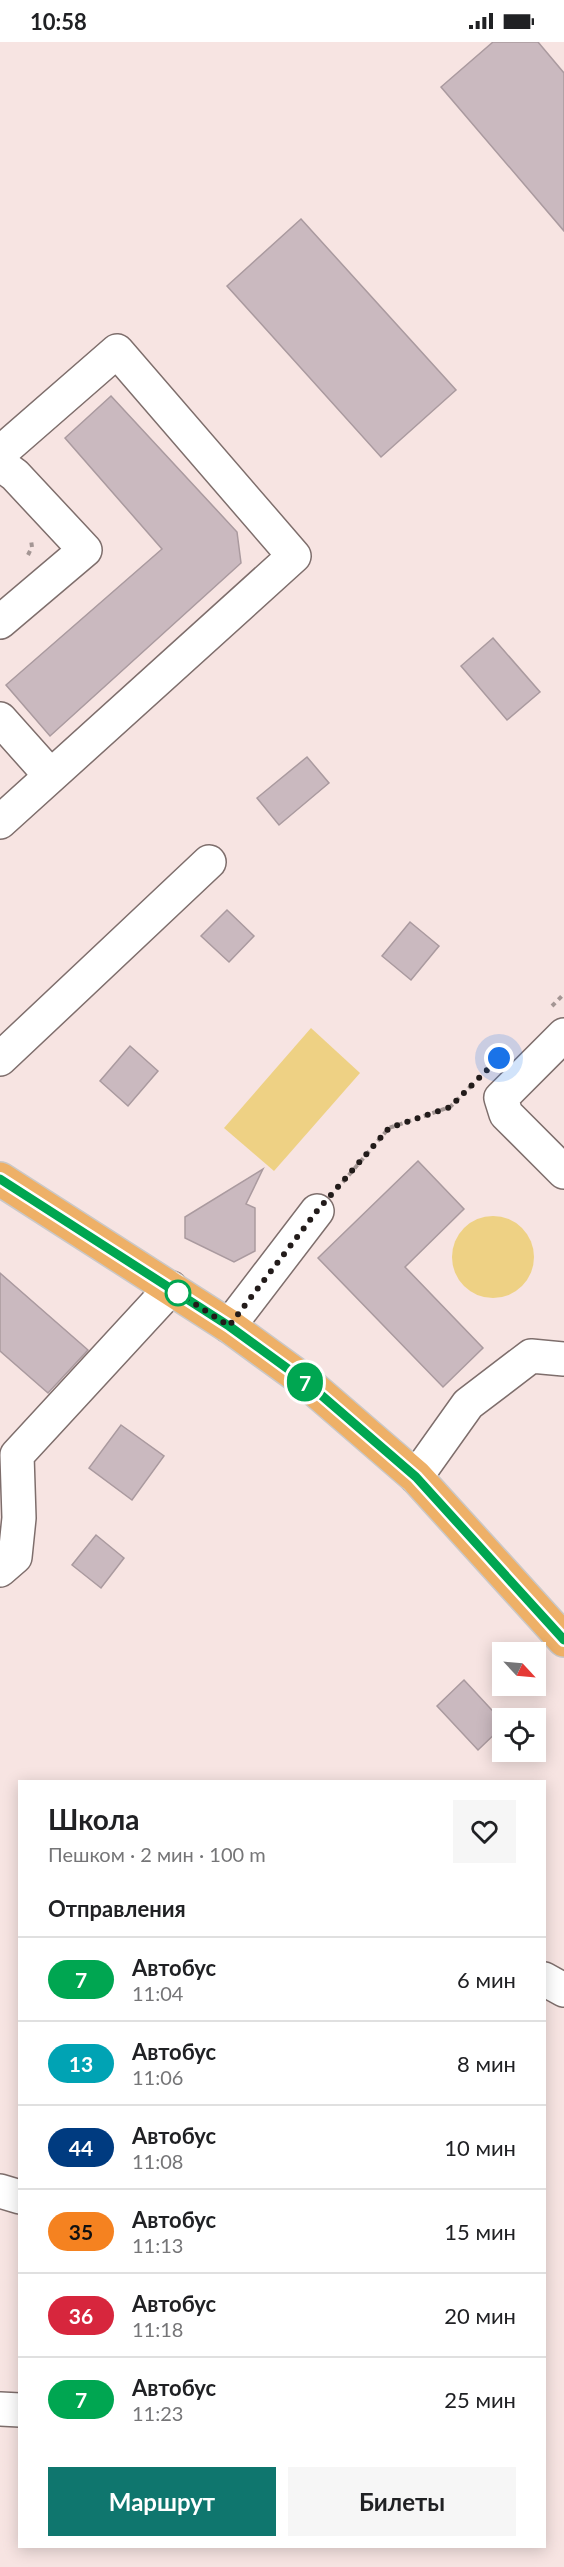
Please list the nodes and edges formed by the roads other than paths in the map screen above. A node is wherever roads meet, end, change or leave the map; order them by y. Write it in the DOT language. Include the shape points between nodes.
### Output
graph roads {
  1 [pos="0,453"];
  2 [pos="0,464"];
  3 [pos="0,622"];
  4 [pos="0,719"];
  5 [pos="50,775"];
  6 [pos="0,822"];
  7 [pos="209,862"];
  8 [pos="556,1023"];
  9 [pos="0,1059"];
  10 [pos="564,1172"];
  11 [pos="0,1179"];
  12 [pos="317,1211"];
  13 [pos="171,1288"];
  14 [pos="229,1326"];
  15 [pos="564,1359"];
  16 [pos="416,1477"];
  17 [pos="0,1570"];
  18 [pos="564,1640"];
  19 [pos="546,1980"];
  20 [pos="564,1990"];
  21 [pos="0,2191"];
  22 [pos="18,2196"];
  23 [pos="0,2409"];
  24 [pos="18,2410"];
  1 -- 5 [label="lane" via="117,351 294,556"];
  2 -- 3 [label="lane" via="85,550"];
  4 -- 5 [label="lane"];
  5 -- 6 [label="lane"];
  7 -- 9 [label="lane"];
  8 -- 10 [label="lane" via="501,1098 506,1114"];
  11 -- 13 [label="main road"];
  12 -- 14 [label="lane"];
  13 -- 14 [label="main road"];
  13 -- 17 [label="lane" via="17,1455 19,1518 15,1557"];
  14 -- 16 [label="main road" via="306,1382"];
  15 -- 16 [label="lane" via="531,1356 468,1404"];
  16 -- 18 [label="main road"];
  19 -- 20 [label="lane"];
  21 -- 22 [label="lane"];
  23 -- 24 [label="lane"];
}
